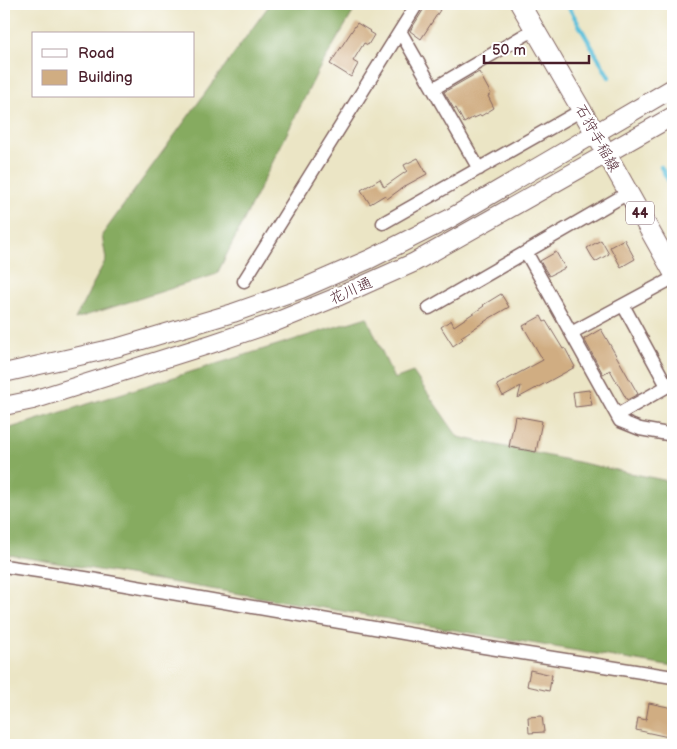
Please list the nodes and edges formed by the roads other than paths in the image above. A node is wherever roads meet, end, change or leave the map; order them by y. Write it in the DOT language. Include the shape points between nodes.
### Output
graph roads {
  1 [pos="417,4"];
  2 [pos="520,4"];
  3 [pos="535,29"];
  4 [pos="400,31"];
  5 [pos="673,88"];
  6 [pos="433,89"];
  7 [pos="582,110"];
  8 [pos="673,116"];
  9 [pos="595,133"];
  10 [pos="606,154"];
  11 [pos="479,169"];
  12 [pos="628,193"];
  13 [pos="383,223"];
  14 [pos="526,252"];
  15 [pos="673,272"];
  16 [pos="673,278"];
  17 [pos="244,281"];
  18 [pos="624,305"];
  19 [pos="429,308"];
  20 [pos="571,333"];
  21 [pos="4,373"];
  22 [pos="670,385"];
  23 [pos="4,406"];
  24 [pos="617,415"];
  25 [pos="673,435"];
  26 [pos="4,566"];
  27 [pos="673,677"];
  1 -- 4 [label="street"];
  2 -- 3 [label="main road, 石狩手稲線 / 44"];
  3 -- 6 [label="street"];
  3 -- 7 [label="main road, 石狩手稲線 / 44"];
  4 -- 6 [label="street"];
  4 -- 17 [label="street"];
  5 -- 9 [label="street, 花川通"];
  6 -- 11 [label="street"];
  7 -- 9 [label="main road, 石狩手稲線 / 44"];
  7 -- 11 [label="street"];
  8 -- 10 [label="street, 花川通"];
  9 -- 10 [label="main road, 石狩手稲線 / 44"];
  9 -- 21 [label="street, 花川通" via="440,223 370,260 301,289 119,347"];
  10 -- 12 [label="main road, 石狩手稲線 / 44"];
  10 -- 23 [label="street, 花川通" via="413,263 337,298 211,344 33,400"];
  11 -- 13 [label="street"];
  12 -- 14 [label="street"];
  12 -- 15 [label="main road, 石狩手稲線 / 44"];
  14 -- 19 [label="street"];
  14 -- 20 [label="street"];
  16 -- 18 [label="street"];
  18 -- 20 [label="street"];
  18 -- 22 [label="street"];
  20 -- 24 [label="street"];
  22 -- 24 [label="street"];
  24 -- 25 [label="street" via="620,421 640,429"];
  26 -- 27 [label="street"];
}
